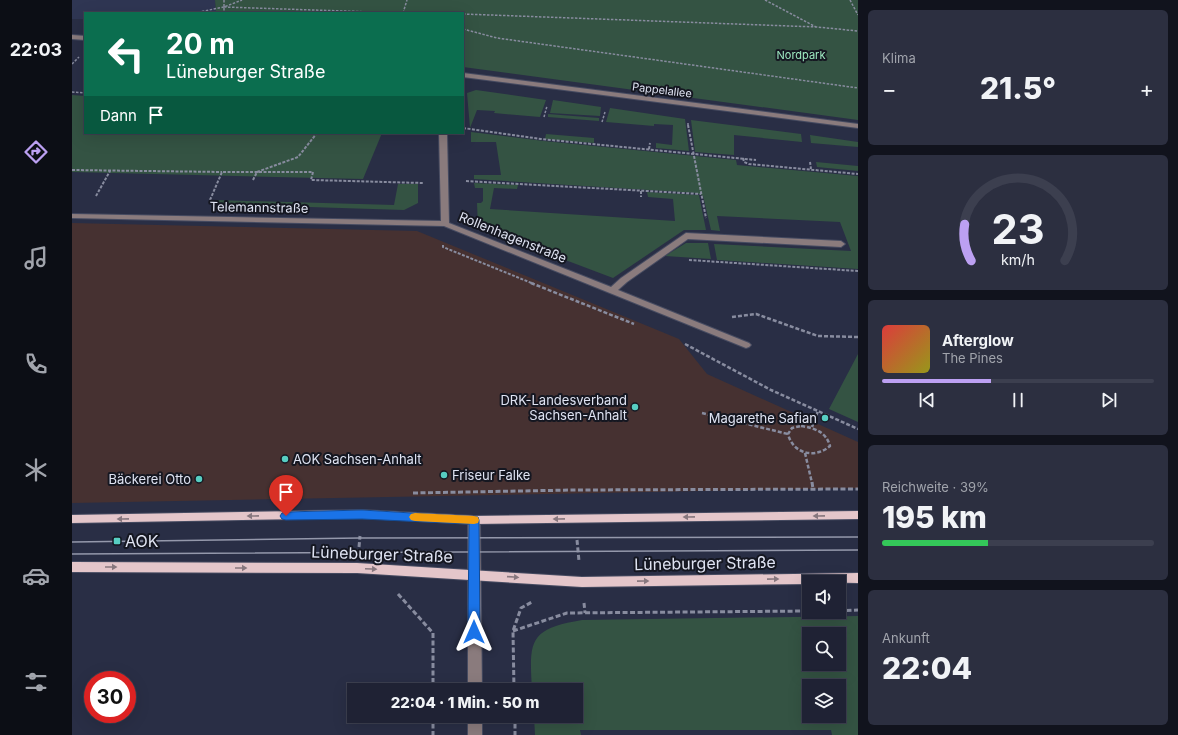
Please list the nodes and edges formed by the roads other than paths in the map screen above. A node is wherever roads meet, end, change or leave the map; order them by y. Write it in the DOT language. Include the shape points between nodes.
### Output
graph roads {
  1 [pos="72,37"];
  2 [pos="84,38"];
  3 [pos="464,75"];
  4 [pos="858,126"];
  5 [pos="443,134"];
  6 [pos="72,216"];
  7 [pos="445,224"];
  8 [pos="841,244"];
  9 [pos="612,291"];
  10 [pos="746,345"];
  11 [pos="858,515"];
  12 [pos="72,519"];
  13 [pos="474,520"];
  14 [pos="72,567"];
  15 [pos="474,575"];
  16 [pos="858,578"];
  17 [pos="475,683"];
  18 [pos="475,723"];
  19 [pos="475,735"];
  1 -- 2 [label="street"];
  3 -- 4 [label="street, Pappelallee"];
  5 -- 7 [label="street, Rollenhagenstraße"];
  6 -- 7 [label="street, Telemannstraße"];
  7 -- 9 [label="street, Rollenhagenstraße"];
  8 -- 9 [label="street" via="686,236"];
  9 -- 10 [label="street, Rollenhagenstraße"];
  11 -- 13 [label="main road, one-way"];
  13 -- 12 [label="main road, one-way" via="362,514"];
  13 -- 15 [label="street"];
  14 -- 15 [label="main road, Lüneburger Straße, one-way" via="357,568"];
  15 -- 16 [label="main road, Lüneburger Straße, one-way" via="582,582"];
  15 -- 17 [label="street"];
  18 -- 19 [label="street"];
}
